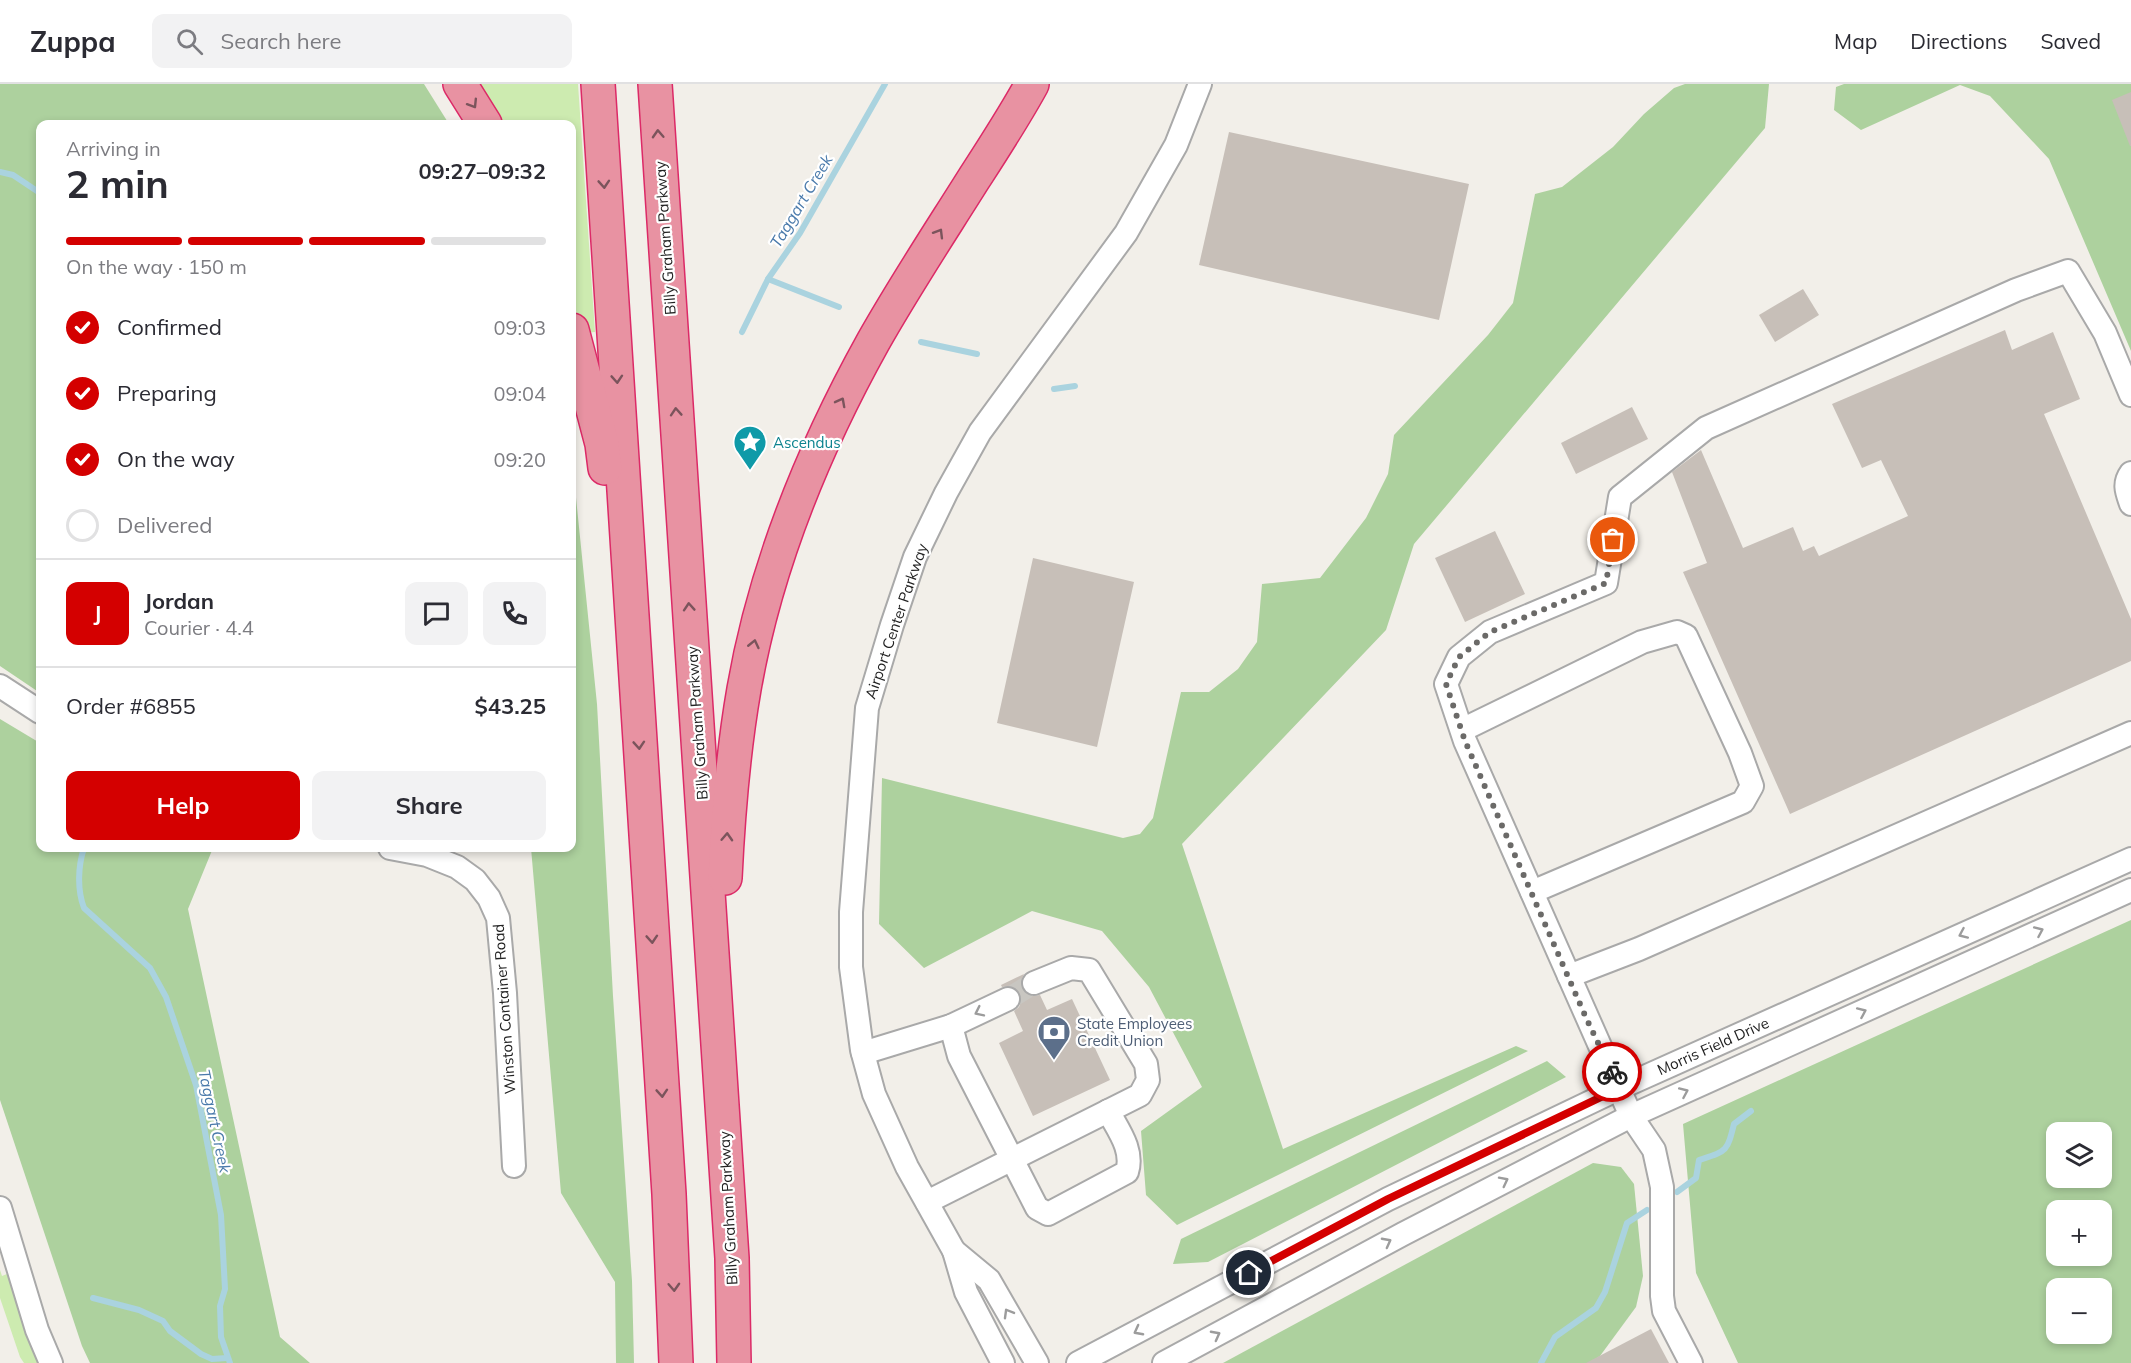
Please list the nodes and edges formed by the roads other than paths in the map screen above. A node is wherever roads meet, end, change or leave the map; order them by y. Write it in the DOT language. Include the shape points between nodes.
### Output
graph roads {
  1 [pos="460,84"];
  2 [pos="598,84"];
  3 [pos="655,84"];
  4 [pos="1032,84"];
  5 [pos="1200,84"];
  6 [pos="482,120"];
  7 [pos="576,345"];
  8 [pos="2131,395"];
  9 [pos="2131,473"];
  10 [pos="2131,504"];
  11 [pos="0,686"];
  12 [pos="635,686"];
  13 [pos="36,709"];
  14 [pos="1462,730"];
  15 [pos="2131,733"];
  16 [pos="411,852"];
  17 [pos="2131,859"];
  18 [pos="2131,890"];
  19 [pos="1532,892"];
  20 [pos="1569,976"];
  21 [pos="1034,983"];
  22 [pos="1008,999"];
  23 [pos="951,1026"];
  24 [pos="718,1042"];
  25 [pos="863,1053"];
  26 [pos="1620,1088"];
  27 [pos="1108,1111"];
  28 [pos="1630,1116"];
  29 [pos="1013,1159"];
  30 [pos="514,1166"];
  31 [pos="927,1202"];
  32 [pos="0,1208"];
  33 [pos="4,1234"];
  34 [pos="954,1251"];
  35 [pos="51,1363"];
  36 [pos="676,1363"];
  37 [pos="734,1363"];
  38 [pos="1003,1363"];
  39 [pos="1037,1363"];
  40 [pos="1078,1363"];
  41 [pos="1164,1363"];
  42 [pos="1691,1363"];
  1 -- 6 [label="highway, one-way"];
  2 -- 12 [label="highway, one-way"];
  24 -- 3 [label="highway, Billy Graham Parkway, one-way"];
  24 -- 4 [label="highway, one-way" via="730,782 744,688 762,608 782,544 808,474 873,342"];
  5 -- 25 [label="street, Airport Center Parkway" via="1176,145 1126,232 980,432 915,557 867,708 851,923 851,967"];
  7 -- 12 [label="highway" via="602,444"];
  8 -- 14 [label="street" via="2104,333 2068,270 1706,428 1620,497 1606,583 1490,632 1459,657 1446,684"];
  9 -- 10 [label="street" via="2125,489"];
  11 -- 13 [label="street"];
  12 -- 36 [label="highway, one-way" via="670,1206"];
  14 -- 19 [label="street"];
  14 -- 19 [label="street" via="1642,642 1677,632 1686,636 1740,753 1752,786 1743,802"];
  15 -- 20 [label="street"];
  16 -- 30 [label="street, Winston Container Road" via="457,867 475,880 498,918"];
  17 -- 26 [label="street, Morris Field Drive, one-way"];
  28 -- 18 [label="street, Morris Field Drive, one-way"];
  19 -- 20 [label="street"];
  20 -- 26 [label="street"];
  21 -- 27 [label="street" via="1071,968 1089,970 1146,1064 1148,1080 1140,1095"];
  22 -- 23 [label="street, one-way"];
  23 -- 25 [label="street"];
  23 -- 29 [label="street" via="959,1056"];
  24 -- 37 [label="highway, Billy Graham Parkway" via="732,1258"];
  25 -- 31 [label="street, Airport Center Parkway" via="874,1094"];
  26 -- 28 [label="street"];
  26 -- 40 [label="street, Morris Field Drive, one-way" via="1388,1199"];
  27 -- 29 [label="street"];
  27 -- 29 [label="street" via="1129,1150 1127,1172 1048,1214 1037,1208"];
  41 -- 28 [label="street, Morris Field Drive, one-way"];
  28 -- 42 [label="street" via="1654,1150 1662,1187 1664,1311"];
  29 -- 31 [label="street"];
  31 -- 34 [label="street, Airport Center Parkway"];
  32 -- 33 [label="street"];
  33 -- 35 [label="street"];
  34 -- 38 [label="street, Airport Center Parkway" via="966,1292"];
  39 -- 34 [label="street, Airport Center Parkway, one-way" via="989,1280"];
}
